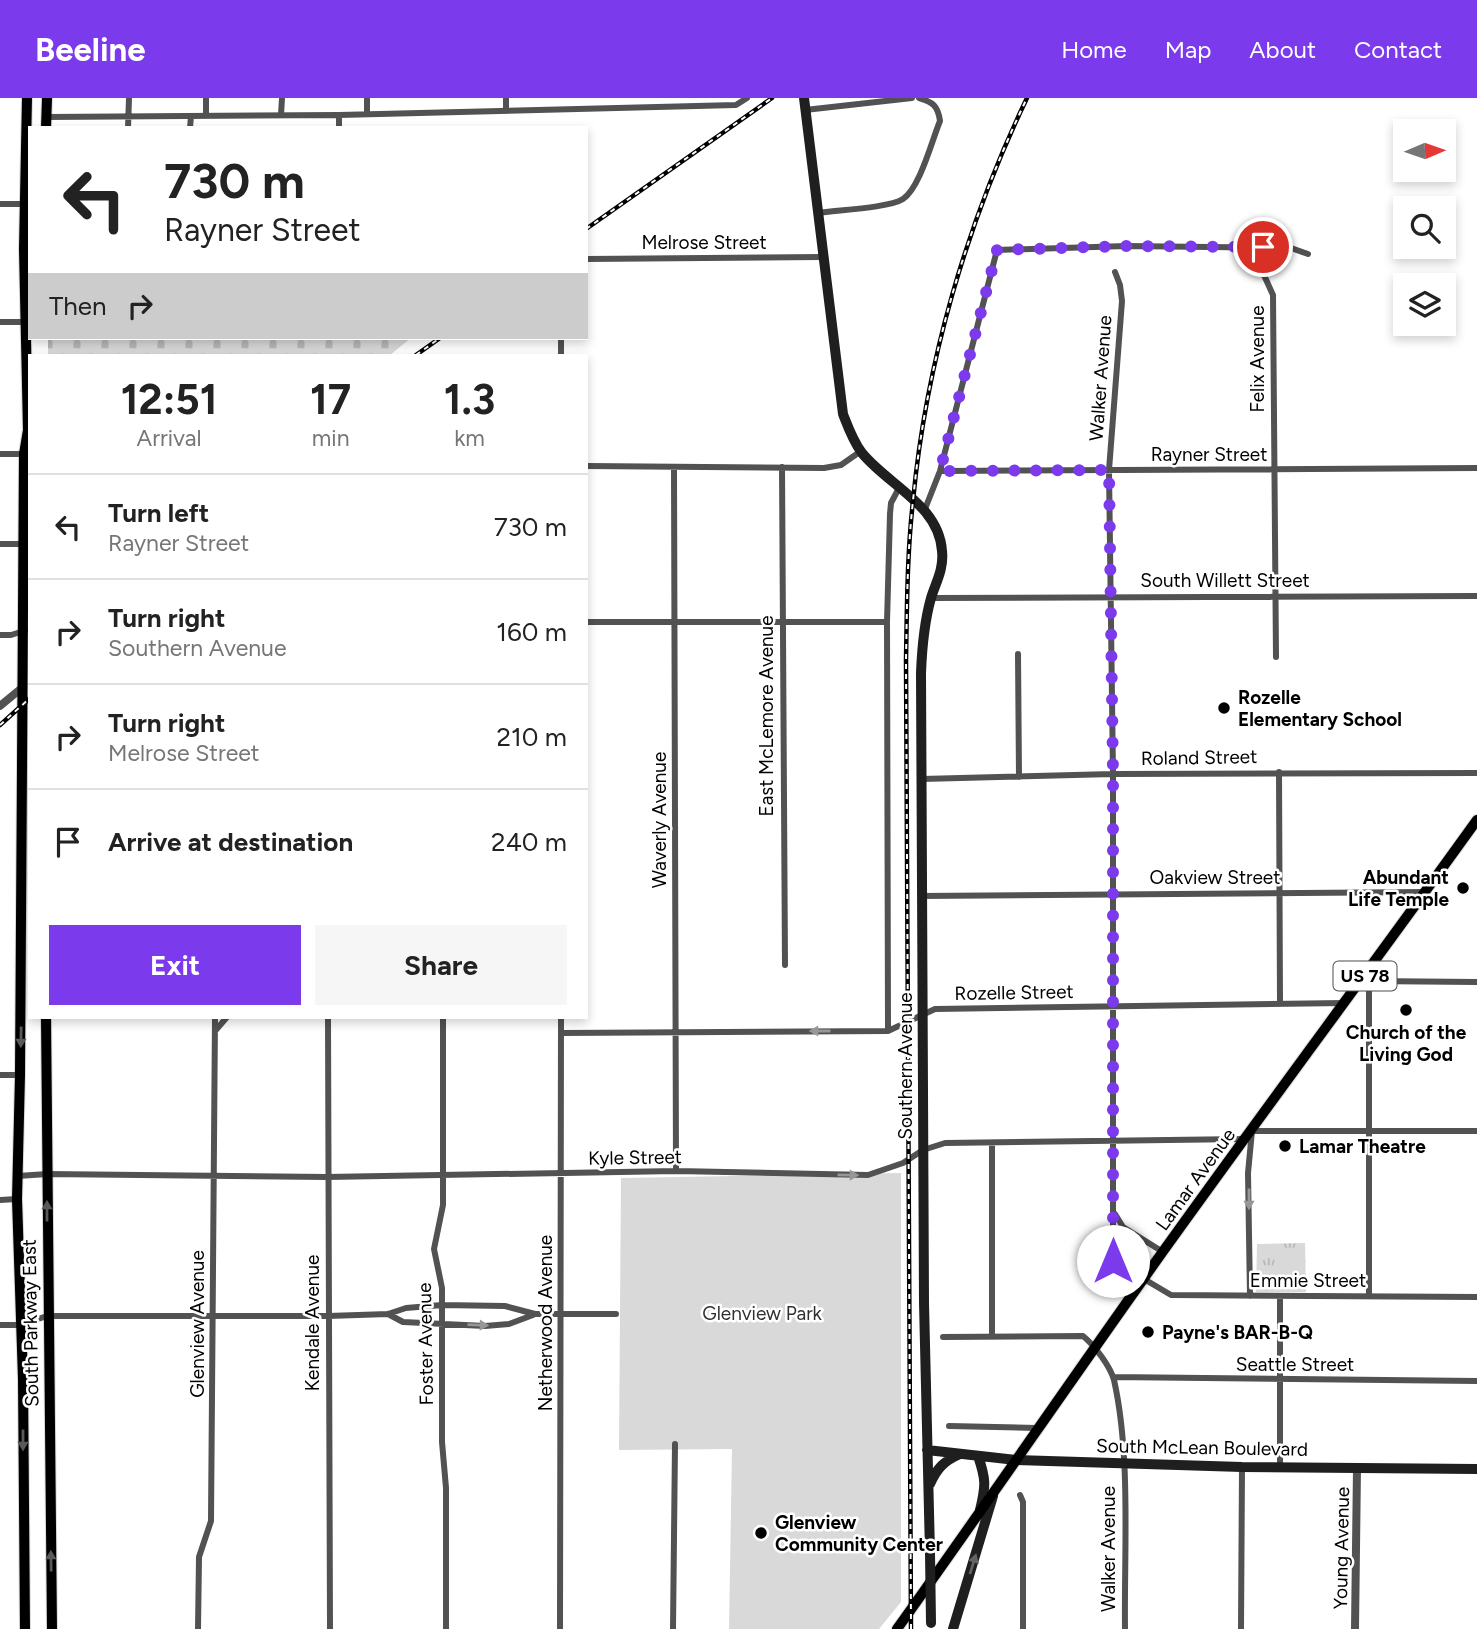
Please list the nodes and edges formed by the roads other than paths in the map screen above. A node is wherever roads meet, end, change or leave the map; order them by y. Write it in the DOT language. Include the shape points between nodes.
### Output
graph roads {
  1 [pos="27,98"];
  2 [pos="47,98"];
  3 [pos="129,98"];
  4 [pos="206,98"];
  5 [pos="282,98"];
  6 [pos="367,98"];
  7 [pos="506,98"];
  8 [pos="747,98"];
  9 [pos="804,98"];
  10 [pos="912,98"];
  11 [pos="919,98"];
  12 [pos="506,110"];
  13 [pos="805,110"];
  14 [pos="367,114"];
  15 [pos="281,115"];
  16 [pos="339,115"];
  17 [pos="191,116"];
  18 [pos="206,116"];
  19 [pos="128,117"];
  20 [pos="47,122"];
  21 [pos="128,126"];
  22 [pos="190,126"];
  23 [pos="339,126"];
  24 [pos="0,204"];
  25 [pos="27,204"];
  26 [pos="818,213"];
  27 [pos="28,230"];
  28 [pos="24,249"];
  29 [pos="1308,254"];
  30 [pos="822,257"];
  31 [pos="588,259"];
  32 [pos="1115,272"];
  33 [pos="1263,273"];
  34 [pos="0,322"];
  35 [pos="26,322"];
  36 [pos="28,395"];
  37 [pos="860,452"];
  38 [pos="0,454"];
  39 [pos="27,454"];
  40 [pos="588,466"];
  41 [pos="782,467"];
  42 [pos="674,468"];
  43 [pos="1477,468"];
  44 [pos="1109,470"];
  45 [pos="1274,470"];
  46 [pos="940,471"];
  47 [pos="899,488"];
  48 [pos="925,509"];
  49 [pos="0,544"];
  50 [pos="23,544"];
  51 [pos="1275,595"];
  52 [pos="1111,596"];
  53 [pos="1477,596"];
  54 [pos="932,598"];
  55 [pos="588,622"];
  56 [pos="674,622"];
  57 [pos="887,622"];
  58 [pos="783,623"];
  59 [pos="26,631"];
  60 [pos="0,635"];
  61 [pos="1018,654"];
  62 [pos="1276,657"];
  63 [pos="23,687"];
  64 [pos="0,706"];
  65 [pos="1279,772"];
  66 [pos="1477,773"];
  67 [pos="1113,774"];
  68 [pos="1019,777"];
  69 [pos="922,779"];
  70 [pos="1477,820"];
  71 [pos="1279,892"];
  72 [pos="1425,892"];
  73 [pos="1113,893"];
  74 [pos="921,896"];
  75 [pos="785,965"];
  76 [pos="1366,981"];
  77 [pos="1477,982"];
  78 [pos="1346,1003"];
  79 [pos="1280,1004"];
  80 [pos="1114,1006"];
  81 [pos="922,1015"];
  82 [pos="46,1019"];
  83 [pos="215,1019"];
  84 [pos="225,1019"];
  85 [pos="328,1019"];
  86 [pos="443,1019"];
  87 [pos="561,1019"];
  88 [pos="215,1031"];
  89 [pos="888,1031"];
  90 [pos="676,1032"];
  91 [pos="561,1033"];
  92 [pos="0,1075"];
  93 [pos="20,1075"];
  94 [pos="1369,1131"];
  95 [pos="1477,1131"];
  96 [pos="1249,1135"];
  97 [pos="1114,1139"];
  98 [pos="992,1144"];
  99 [pos="923,1150"];
  100 [pos="676,1171"];
  101 [pos="47,1174"];
  102 [pos="561,1174"];
  103 [pos="443,1175"];
  104 [pos="18,1176"];
  105 [pos="213,1176"];
  106 [pos="327,1177"];
  107 [pos="17,1199"];
  108 [pos="0,1200"];
  109 [pos="1114,1213"];
  110 [pos="1163,1252"];
  111 [pos="1144,1279"];
  112 [pos="1113,1285"];
  113 [pos="1250,1296"];
  114 [pos="1280,1296"];
  115 [pos="1369,1296"];
  116 [pos="1477,1297"];
  117 [pos="442,1305"];
  118 [pos="388,1314"];
  119 [pos="535,1314"];
  120 [pos="561,1314"];
  121 [pos="616,1314"];
  122 [pos="328,1315"];
  123 [pos="47,1316"];
  124 [pos="213,1316"];
  125 [pos="442,1322"];
  126 [pos="0,1325"];
  127 [pos="20,1325"];
  128 [pos="992,1336"];
  129 [pos="943,1337"];
  130 [pos="1096,1349"];
  131 [pos="1113,1377"];
  132 [pos="1281,1380"];
  133 [pos="1477,1381"];
  134 [pos="949,1426"];
  135 [pos="1040,1428"];
  136 [pos="675,1444"];
  137 [pos="927,1450"];
  138 [pos="962,1454"];
  139 [pos="978,1456"];
  140 [pos="1016,1460"];
  141 [pos="1124,1463"];
  142 [pos="1242,1467"];
  143 [pos="1280,1467"];
  144 [pos="1357,1468"];
  145 [pos="1477,1469"];
  146 [pos="928,1488"];
  147 [pos="1020,1495"];
  148 [pos="993,1496"];
  149 [pos="979,1516"];
  150 [pos="931,1626"];
  151 [pos="25,1629"];
  152 [pos="52,1629"];
  153 [pos="198,1629"];
  154 [pos="330,1629"];
  155 [pos="446,1629"];
  156 [pos="560,1629"];
  157 [pos="674,1629"];
  158 [pos="897,1629"];
  159 [pos="953,1629"];
  160 [pos="1023,1629"];
  161 [pos="1125,1629"];
  162 [pos="1241,1629"];
  163 [pos="1356,1629"];
  1 -- 25 [label="main road, South Parkway East"];
  2 -- 20 [label="main road"];
  3 -- 19 [label="street"];
  4 -- 18 [label="street"];
  5 -- 15 [label="street"];
  6 -- 14 [label="street"];
  7 -- 12 [label="street"];
  8 -- 12 [label="street" via="736,106"];
  9 -- 13 [label="main road"];
  10 -- 13 [label="street"];
  11 -- 26 [label="street" via="932,102 940,121 914,187 903,199"];
  12 -- 14 [label="street"];
  13 -- 26 [label="main road"];
  14 -- 16 [label="street"];
  15 -- 16 [label="street"];
  15 -- 18 [label="street"];
  16 -- 23 [label="street"];
  17 -- 18 [label="street"];
  17 -- 19 [label="street"];
  17 -- 22 [label="street"];
  19 -- 20 [label="street"];
  19 -- 21 [label="street"];
  24 -- 25 [label="street"];
  25 -- 28 [label="main road, South Parkway East"];
  26 -- 30 [label="main road"];
  27 -- 28 [label="main road, South Parkway East"];
  28 -- 35 [label="main road, South Parkway East"];
  29 -- 46 [label="street" via="1291,248 997,250"];
  30 -- 31 [label="street, Melrose Street"];
  30 -- 37 [label="main road" via="843,414"];
  32 -- 44 [label="street, Walker Avenue" via="1122,301"];
  33 -- 45 [label="street, Felix Avenue" via="1273,295"];
  34 -- 35 [label="street"];
  35 -- 36 [label="main road, South Parkway East"];
  37 -- 41 [label="street" via="841,465"];
  37 -- 47 [label="main road"];
  38 -- 39 [label="street"];
  39 -- 50 [label="main road, South Parkway East"];
  40 -- 42 [label="street"];
  41 -- 42 [label="street"];
  41 -- 58 [label="street, East McLemore Avenue"];
  42 -- 56 [label="street, Waverly Avenue"];
  43 -- 45 [label="street, Rayner Street"];
  44 -- 45 [label="street, Rayner Street"];
  44 -- 46 [label="street, Rayner Street"];
  44 -- 52 [label="street, Walker Avenue"];
  45 -- 51 [label="street, Felix Avenue"];
  46 -- 48 [label="street"];
  47 -- 48 [label="main road, Southern Avenue"];
  47 -- 57 [label="street, Southern Avenue" via="890,514"];
  48 -- 54 [label="main road, Southern Avenue" via="942,549 942,568"];
  49 -- 50 [label="street"];
  50 -- 59 [label="main road, South Parkway East"];
  51 -- 52 [label="street, South Willett Street"];
  51 -- 53 [label="street, South Willett Street"];
  51 -- 62 [label="street, Felix Avenue"];
  52 -- 54 [label="street, South Willett Street"];
  52 -- 67 [label="street, Walker Avenue"];
  54 -- 69 [label="main road, Southern Avenue" via="923,637"];
  55 -- 56 [label="street"];
  56 -- 58 [label="street"];
  56 -- 90 [label="street, Waverly Avenue"];
  57 -- 58 [label="street"];
  57 -- 89 [label="street, Southern Avenue"];
  58 -- 75 [label="street, East McLemore Avenue"];
  59 -- 60 [label="street"];
  59 -- 63 [label="main road, South Parkway East"];
  61 -- 68 [label="street"];
  63 -- 64 [label="street"];
  63 -- 93 [label="main road, South Parkway East, one-way"];
  65 -- 66 [label="street, Roland Street"];
  65 -- 67 [label="street, Roland Street"];
  65 -- 71 [label="street"];
  67 -- 68 [label="street, Roland Street"];
  67 -- 73 [label="street, Walker Avenue"];
  68 -- 69 [label="street, Roland Street"];
  69 -- 74 [label="main road, Southern Avenue"];
  70 -- 72 [label="main road, Lamar Avenue / US 78"];
  71 -- 72 [label="street, Oakview Street"];
  71 -- 73 [label="street, Oakview Street"];
  71 -- 79 [label="street"];
  72 -- 76 [label="main road, Lamar Avenue / US 78"];
  73 -- 74 [label="street, Oakview Street"];
  73 -- 80 [label="street, Walker Avenue"];
  74 -- 81 [label="main road, Southern Avenue"];
  76 -- 77 [label="street"];
  76 -- 78 [label="main road, Lamar Avenue / US 78"];
  76 -- 94 [label="street"];
  78 -- 79 [label="street, Rozelle Street"];
  78 -- 96 [label="main road, Lamar Avenue / US 78"];
  79 -- 80 [label="street, Rozelle Street"];
  80 -- 81 [label="street, Rozelle Street" via="935,1009"];
  80 -- 97 [label="street, Walker Avenue"];
  81 -- 89 [label="street, Rozelle Street"];
  81 -- 99 [label="main road, Southern Avenue"];
  82 -- 101 [label="main road, South Parkway East"];
  83 -- 88 [label="street, Glenview Avenue"];
  84 -- 88 [label="street"];
  85 -- 106 [label="street, Kendale Avenue"];
  86 -- 103 [label="street, Foster Avenue"];
  87 -- 91 [label="street, Netherwood Avenue"];
  88 -- 105 [label="street, Glenview Avenue"];
  89 -- 90 [label="street, Rozelle Street, one-way"];
  90 -- 91 [label="street, Rozelle Street"];
  90 -- 100 [label="street, Waverly Avenue"];
  91 -- 102 [label="street, Netherwood Avenue"];
  92 -- 93 [label="street"];
  93 -- 104 [label="main road, South Parkway East"];
  94 -- 95 [label="street, Kyle Street"];
  94 -- 96 [label="street, Kyle Street"];
  94 -- 115 [label="street"];
  96 -- 97 [label="street, Kyle Street"];
  96 -- 110 [label="main road, Lamar Avenue / US 78"];
  96 -- 113 [label="street, one-way"];
  97 -- 98 [label="street, Kyle Street"];
  97 -- 109 [label="street, Walker Avenue"];
  98 -- 99 [label="street, Kyle Street" via="944,1143"];
  98 -- 128 [label="street"];
  100 -- 99 [label="street, Kyle Street, one-way" via="868,1175 904,1163"];
  99 -- 137 [label="main road, Southern Avenue"];
  100 -- 102 [label="street, Kyle Street"];
  101 -- 104 [label="street, Kyle Street"];
  101 -- 105 [label="street, Kyle Street"];
  123 -- 101 [label="main road, South Parkway East, one-way"];
  102 -- 103 [label="street, Kyle Street"];
  102 -- 120 [label="street, Netherwood Avenue"];
  103 -- 106 [label="street, Kyle Street"];
  103 -- 117 [label="street, Foster Avenue" via="435,1249"];
  104 -- 107 [label="main road, South Parkway East"];
  105 -- 106 [label="street, Kyle Street"];
  105 -- 124 [label="street, Glenview Avenue"];
  106 -- 122 [label="street, Kendale Avenue"];
  107 -- 108 [label="street"];
  107 -- 127 [label="main road, South Parkway East"];
  109 -- 110 [label="street" via="1123,1227"];
  109 -- 112 [label="street, Walker Avenue"];
  110 -- 111 [label="main road, Lamar Avenue / US 78"];
  111 -- 113 [label="street, Emmie Street" via="1171,1295"];
  111 -- 130 [label="main road, Lamar Avenue / US 78"];
  113 -- 114 [label="street, Emmie Street"];
  114 -- 115 [label="street, Emmie Street"];
  114 -- 132 [label="street"];
  115 -- 116 [label="street, Emmie Street"];
  117 -- 118 [label="street"];
  117 -- 119 [label="street" via="505,1306"];
  117 -- 125 [label="street, Foster Avenue"];
  118 -- 122 [label="street"];
  118 -- 125 [label="street" via="404,1322"];
  119 -- 120 [label="street"];
  125 -- 119 [label="street, one-way" via="509,1324"];
  120 -- 121 [label="street"];
  120 -- 156 [label="street, Netherwood Avenue"];
  122 -- 124 [label="street"];
  122 -- 154 [label="street, Kendale Avenue"];
  123 -- 124 [label="street"];
  123 -- 127 [label="street"];
  152 -- 123 [label="main road, South Parkway East, one-way"];
  124 -- 153 [label="street, Glenview Avenue" via="211,1521 199,1557"];
  125 -- 155 [label="street, Foster Avenue"];
  126 -- 127 [label="street"];
  127 -- 151 [label="main road, South Parkway East, one-way"];
  128 -- 129 [label="street"];
  128 -- 130 [label="street" via="1083,1336"];
  130 -- 131 [label="street, Walker Avenue"];
  130 -- 135 [label="main road, Lamar Avenue / US 78"];
  131 -- 132 [label="street, Seattle Street"];
  131 -- 141 [label="street, Walker Avenue"];
  132 -- 133 [label="street, Seattle Street"];
  132 -- 143 [label="street"];
  134 -- 135 [label="street"];
  135 -- 140 [label="main road, Lamar Avenue / US 78"];
  136 -- 157 [label="street"];
  137 -- 138 [label="main road, South McLean Boulevard"];
  137 -- 146 [label="main road, Southern Avenue"];
  138 -- 139 [label="main road, South McLean Boulevard"];
  138 -- 146 [label="main road" via="937,1469"];
  139 -- 140 [label="main road, South McLean Boulevard"];
  139 -- 149 [label="main road" via="985,1474"];
  140 -- 141 [label="main road, South McLean Boulevard"];
  140 -- 148 [label="main road, Lamar Avenue / US 78"];
  141 -- 142 [label="main road, South McLean Boulevard"];
  141 -- 161 [label="street, Walker Avenue"];
  142 -- 143 [label="main road, South McLean Boulevard"];
  142 -- 162 [label="street"];
  143 -- 144 [label="main road, South McLean Boulevard"];
  144 -- 145 [label="main road, South McLean Boulevard"];
  144 -- 163 [label="street, Young Avenue"];
  146 -- 150 [label="main road, Southern Avenue, bridge"];
  147 -- 160 [label="street"];
  148 -- 149 [label="main road, Lamar Avenue / US 78"];
  159 -- 148 [label="main road, one-way"];
  149 -- 158 [label="main road, Lamar Avenue / US 78"];
}
